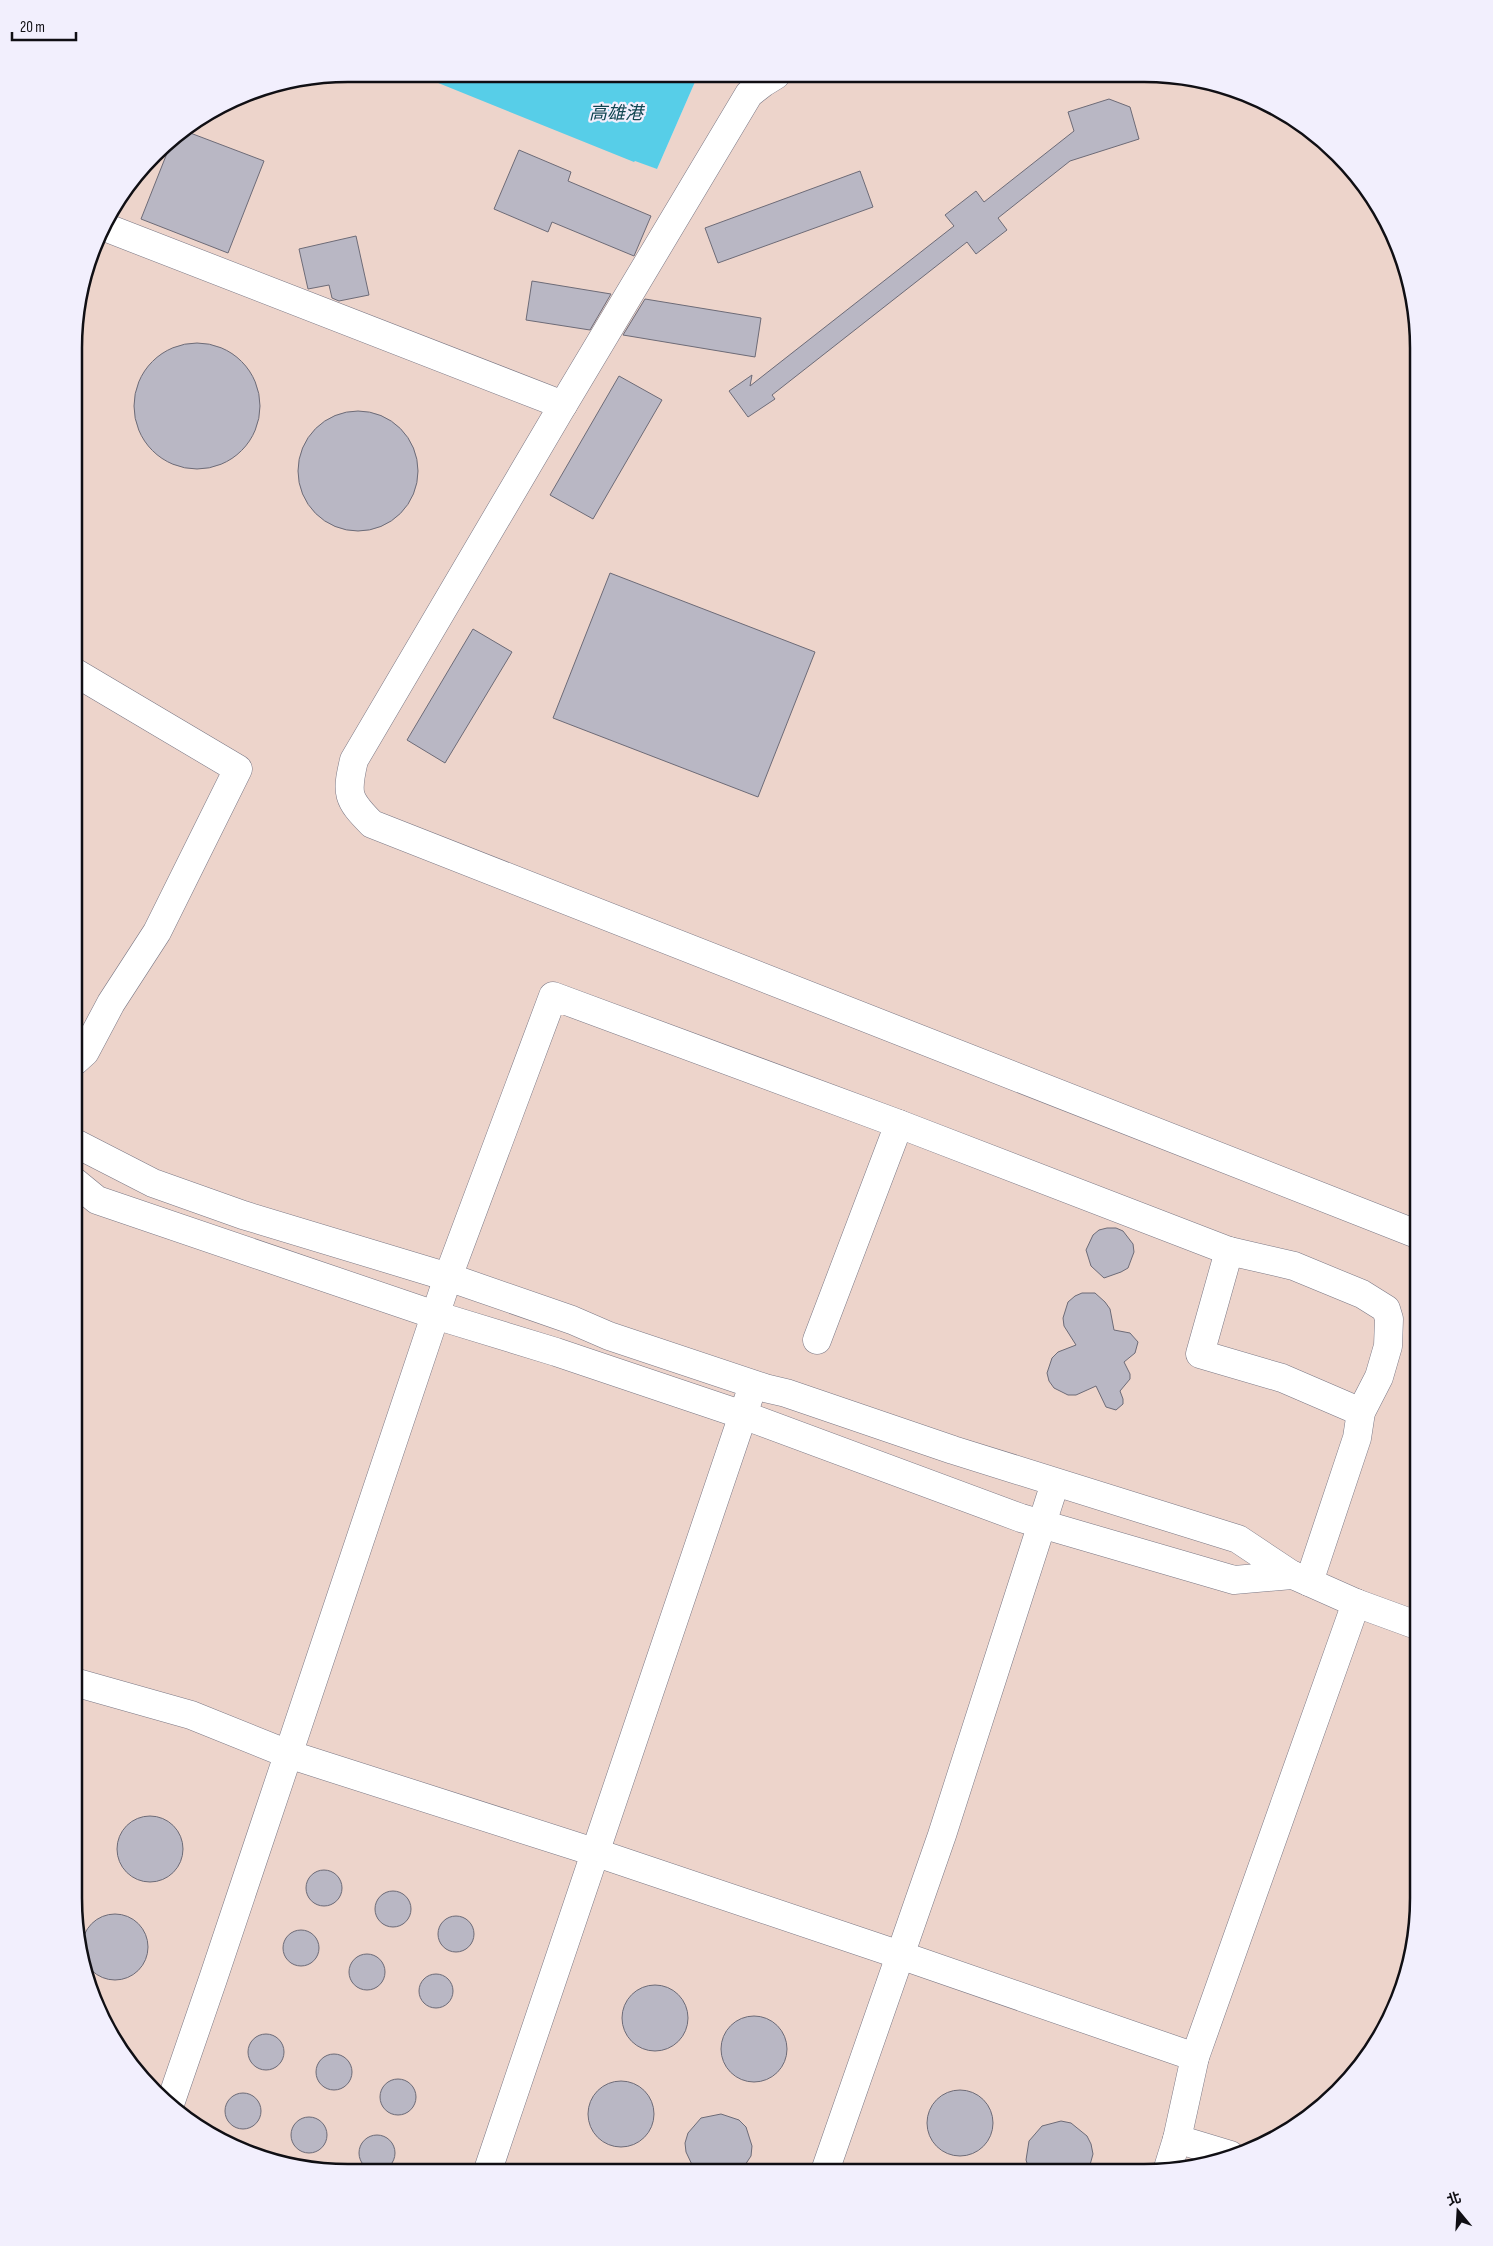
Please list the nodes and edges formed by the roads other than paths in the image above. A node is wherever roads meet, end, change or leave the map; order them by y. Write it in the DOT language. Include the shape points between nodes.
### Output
graph roads {
  1 [pos="763,82"];
  2 [pos="111,229"];
  3 [pos="563,405"];
  4 [pos="82,677"];
  5 [pos="82,1055"];
  6 [pos="899,1124"];
  7 [pos="82,1146"];
  8 [pos="82,1188"];
  9 [pos="1410,1231"];
  10 [pos="1229,1251"];
  11 [pos="448,1277"];
  12 [pos="435,1315"];
  13 [pos="817,1340"];
  14 [pos="754,1384"];
  15 [pos="1361,1412"];
  16 [pos="743,1415"];
  17 [pos="906,1432"];
  18 [pos="890,1470"];
  19 [pos="1055,1483"];
  20 [pos="1043,1524"];
  21 [pos="1300,1578"];
  22 [pos="1356,1603"];
  23 [pos="1410,1623"];
  24 [pos="82,1684"];
  25 [pos="288,1754"];
  26 [pos="594,1852"];
  27 [pos="900,1955"];
  28 [pos="1195,2058"];
  29 [pos="172,2097"];
  30 [pos="1177,2139"];
  31 [pos="1220,2152"];
  32 [pos="1170,2162"];
  33 [pos="490,2164"];
  34 [pos="827,2164"];
  1 -- 3 [label="lane" via="749,94"];
  2 -- 3 [label="lane"];
  3 -- 9 [label="lane" via="354,760 348,786 356,808 372,824"];
  4 -- 5 [label="lane" via="238,769 157,932"];
  6 -- 10 [label="lane"];
  6 -- 11 [label="lane" via="553,996"];
  6 -- 13 [label="lane"];
  7 -- 11 [label="lane" via="162,1186 243,1215"];
  8 -- 12 [label="lane" via="97,1200"];
  10 -- 15 [label="lane" via="1294,1266 1362,1294 1386,1308 1388,1346 1379,1377"];
  10 -- 15 [label="lane" via="1200,1354 1282,1378"];
  11 -- 12 [label="lane"];
  11 -- 14 [label="lane" via="609,1336"];
  12 -- 16 [label="lane"];
  12 -- 25 [label="lane"];
  14 -- 16 [label="lane"];
  14 -- 17 [label="lane"];
  15 -- 21 [label="lane" via="1357,1438"];
  16 -- 18 [label="lane"];
  16 -- 26 [label="lane"];
  17 -- 18 [label="lane"];
  17 -- 19 [label="lane"];
  18 -- 20 [label="lane"];
  19 -- 20 [label="lane"];
  19 -- 21 [label="lane" via="1238,1539"];
  20 -- 21 [label="lane" via="1234,1580"];
  20 -- 27 [label="lane"];
  21 -- 22 [label="lane"];
  22 -- 23 [label="lane"];
  22 -- 28 [label="lane"];
  24 -- 25 [label="lane" via="191,1715"];
  25 -- 26 [label="lane"];
  25 -- 29 [label="lane"];
  26 -- 27 [label="lane"];
  26 -- 33 [label="lane"];
  27 -- 28 [label="lane"];
  27 -- 34 [label="lane"];
  28 -- 30 [label="lane"];
  30 -- 31 [label="lane"];
  30 -- 32 [label="lane"];
}
